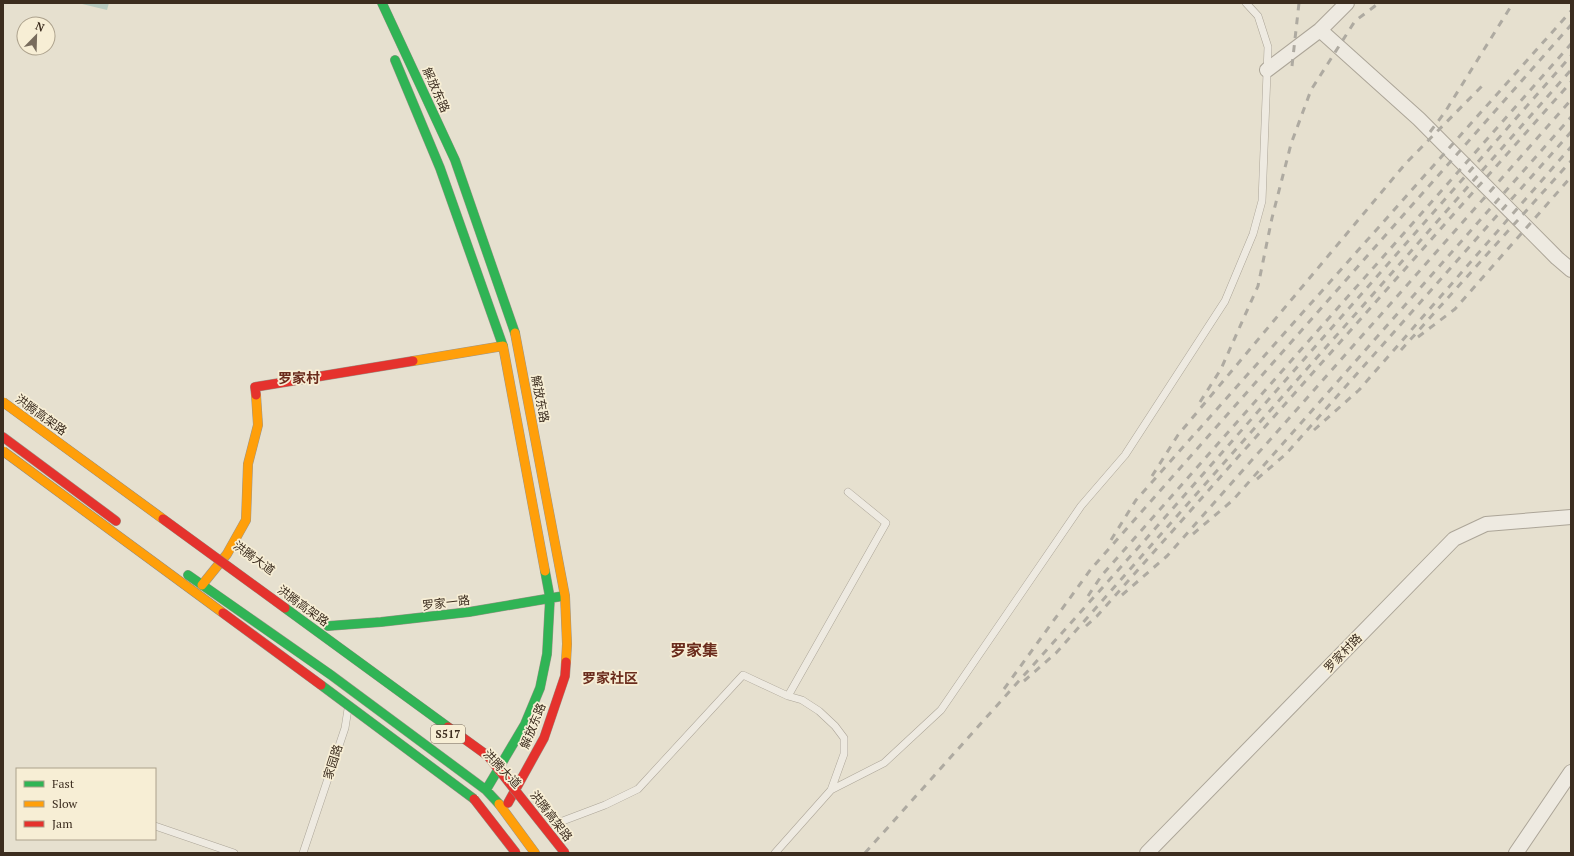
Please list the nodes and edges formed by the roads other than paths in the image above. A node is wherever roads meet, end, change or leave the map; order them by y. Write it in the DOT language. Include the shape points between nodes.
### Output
graph roads {
  1 [pos="382,3"];
  2 [pos="1246,3"];
  3 [pos="1347,3"];
  4 [pos="1320,30"];
  5 [pos="390,48"];
  6 [pos="1267,70"];
  7 [pos="1571,270"];
  8 [pos="503,346"];
  9 [pos="3,402"];
  10 [pos="3,437"];
  11 [pos="3,451"];
  12 [pos="848,492"];
  13 [pos="1571,517"];
  14 [pos="121,525"];
  15 [pos="183,571"];
  16 [pos="202,585"];
  17 [pos="565,596"];
  18 [pos="550,598"];
  19 [pos="325,624"];
  20 [pos="331,675"];
  21 [pos="788,696"];
  22 [pos="470,754"];
  23 [pos="1571,772"];
  24 [pos="491,773"];
  25 [pos="486,790"];
  26 [pos="831,790"];
  27 [pos="512,797"];
  28 [pos="504,810"];
  29 [pos="156,826"];
  30 [pos="545,840"];
  31 [pos="234,853"];
  32 [pos="303,853"];
  33 [pos="516,853"];
  34 [pos="535,853"];
  35 [pos="555,853"];
  36 [pos="565,853"];
  37 [pos="775,853"];
  38 [pos="1147,853"];
  39 [pos="1516,853"];
  1 -- 17 [label="main road, 解放东路" via="455,160 516,336"];
  2 -- 6 [label="lane" via="1258,16 1268,47"];
  3 -- 4 [label="street"];
  4 -- 6 [label="street"];
  4 -- 7 [label="street" via="1419,118"];
  5 -- 8 [label="main road, 解放东路" via="440,168"];
  6 -- 26 [label="lane" via="1262,201 1253,234 1225,301 1125,456 1081,506 941,710 884,763"];
  8 -- 16 [label="main road" via="255,387 258,425 248,464 246,520 227,554"];
  8 -- 18 [label="main road, 解放东路"];
  9 -- 36 [label="main road, 洪腾高架路, bridge" via="488,756"];
  10 -- 14 [label="main road"];
  11 -- 33 [label="main road, bridge" via="475,798"];
  12 -- 21 [label="lane" via="886,523"];
  13 -- 38 [label="street, 罗家村路" via="1486,524 1454,539"];
  15 -- 16 [label="main road"];
  16 -- 20 [label="main road"];
  17 -- 18 [label="main road, 罗家一路"];
  17 -- 27 [label="main road, 解放东路" via="565,676 544,738"];
  18 -- 19 [label="main road, 罗家一路" via="469,612 381,622"];
  18 -- 24 [label="main road, 解放东路" via="547,654 540,688 525,724"];
  19 -- 22 [label="main road, 洪腾大道 / S517"];
  20 -- 25 [label="main road, S517"];
  20 -- 32 [label="lane, 家园路" via="350,699 345,728"];
  21 -- 26 [label="lane" via="802,700 819,711 844,738 844,754"];
  21 -- 30 [label="lane" via="743,675 638,789 560,822"];
  23 -- 39 [label="street"];
  24 -- 25 [label="main road, 解放东路"];
  24 -- 27 [label="main road, 洪腾大道"];
  25 -- 28 [label="main road, S517"];
  26 -- 37 [label="lane"];
  27 -- 28 [label="main road, 解放东路"];
  27 -- 30 [label="main road, 洪腾大道"];
  28 -- 34 [label="main road, S517"];
  29 -- 31 [label="lane"];
  30 -- 35 [label="main road, 洪腾大道"];
}
